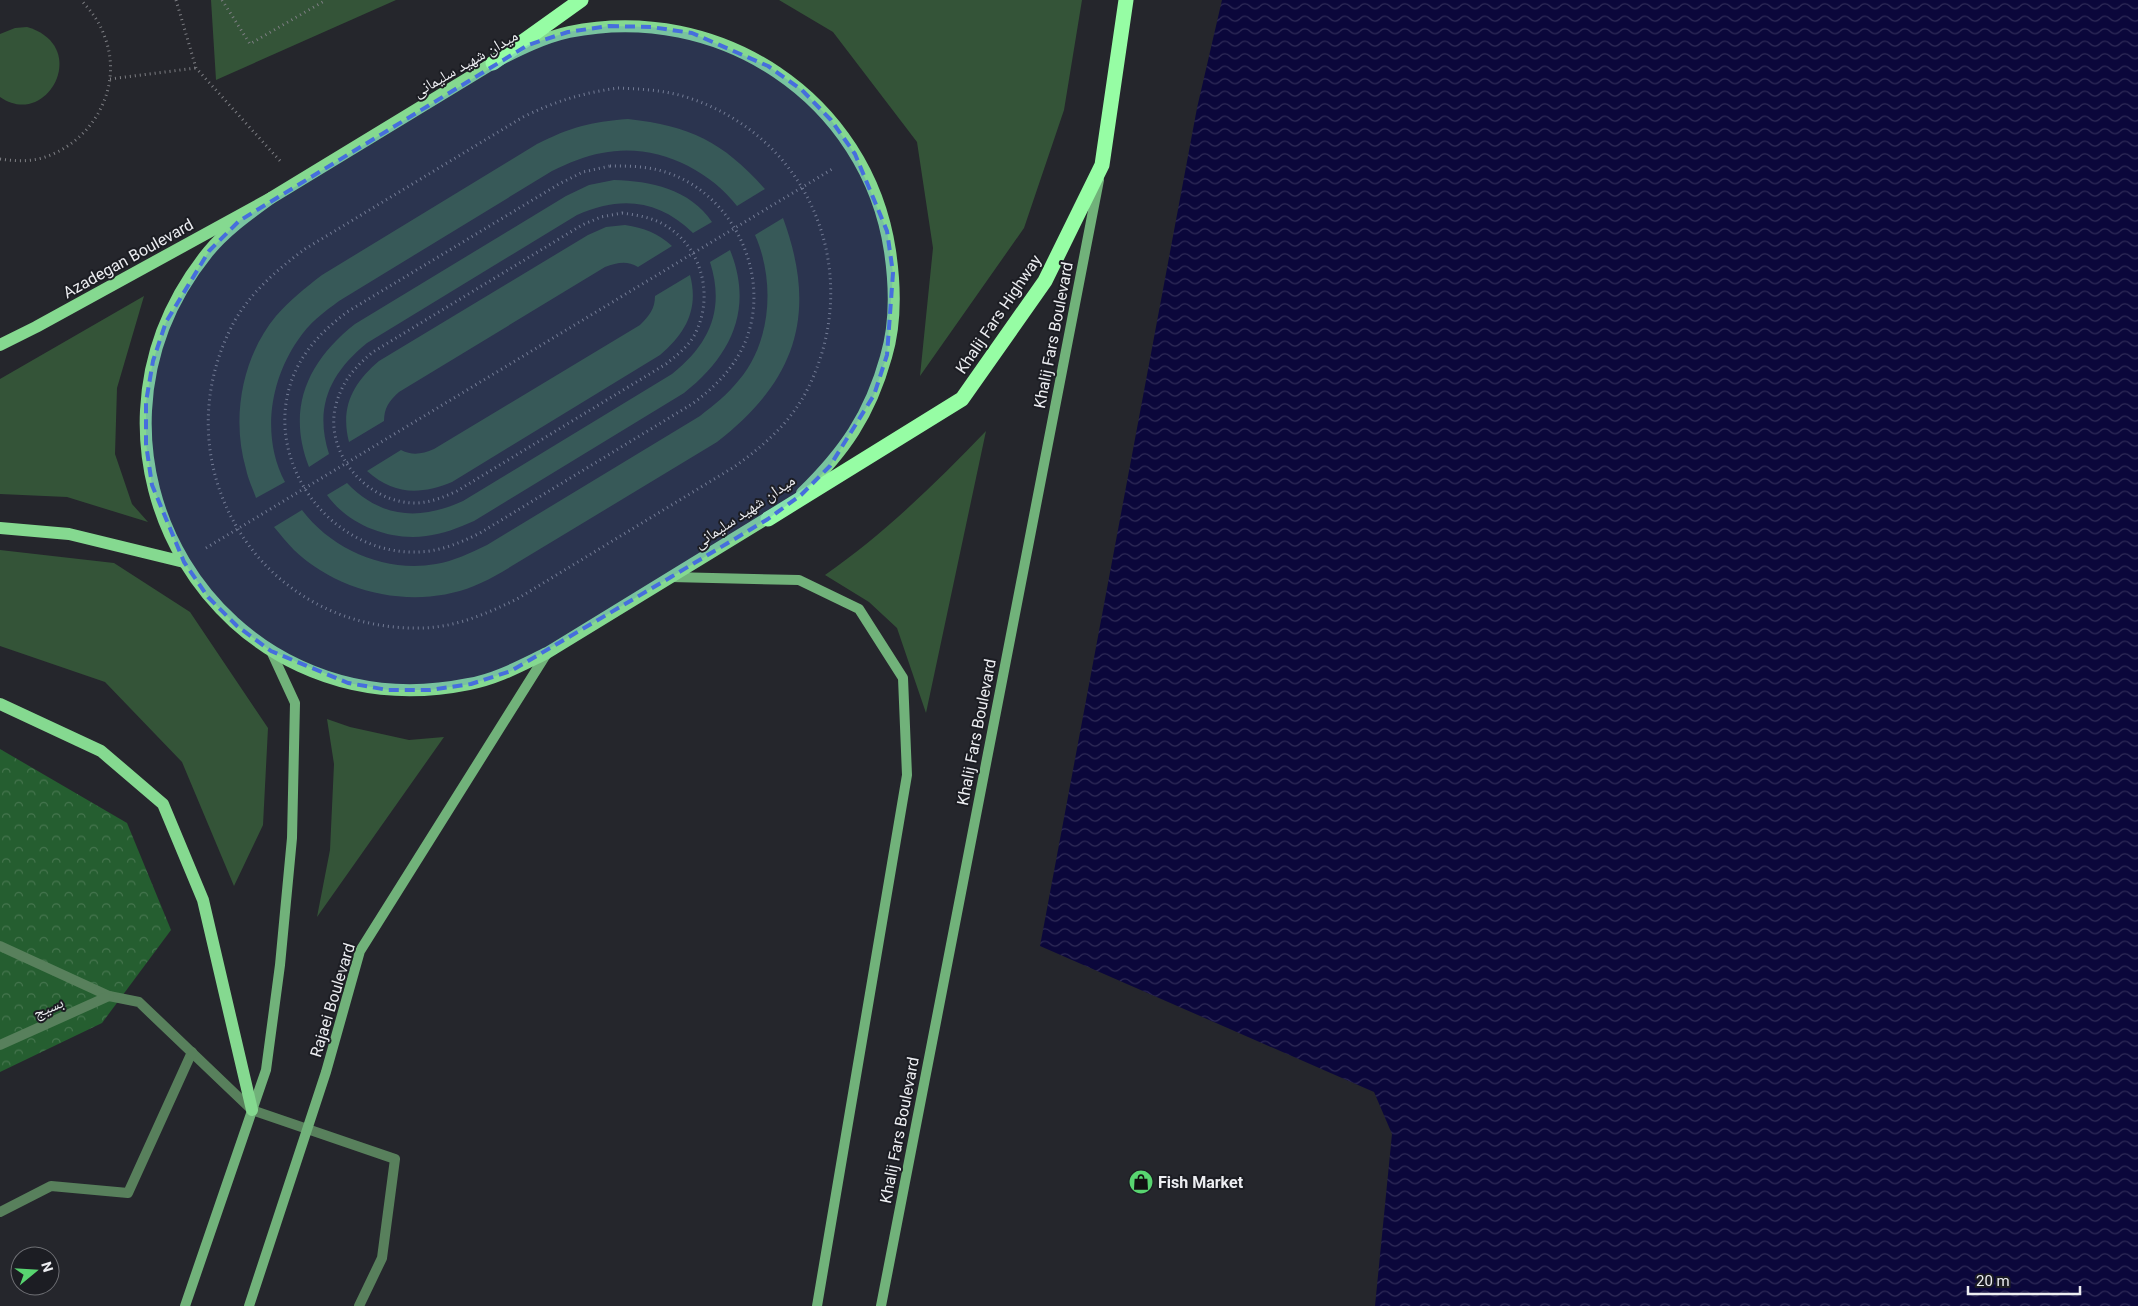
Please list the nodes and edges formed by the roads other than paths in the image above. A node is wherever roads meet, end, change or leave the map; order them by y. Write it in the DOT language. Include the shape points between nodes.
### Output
graph roads {
  1 [pos="581,0"];
  2 [pos="1126,0"];
  3 [pos="493,63"];
  4 [pos="1102,164"];
  5 [pos="272,198"];
  6 [pos="0,345"];
  7 [pos="768,519"];
  8 [pos="0,528"];
  9 [pos="184,562"];
  10 [pos="671,578"];
  11 [pos="271,651"];
  12 [pos="547,653"];
  13 [pos="0,704"];
  14 [pos="0,946"];
  15 [pos="109,996"];
  16 [pos="0,1044"];
  17 [pos="192,1052"];
  18 [pos="252,1110"];
  19 [pos="307,1129"];
  20 [pos="0,1212"];
  21 [pos="185,1306"];
  22 [pos="250,1306"];
  23 [pos="358,1306"];
  24 [pos="817,1306"];
  25 [pos="881,1306"];
  1 -- 3 [label="highway"];
  2 -- 4 [label="highway, Khalij Fars Highway"];
  3 -- 5 [label="main road, میدان شهید سلیمانی"];
  3 -- 7 [label="main road, میدان شهید سلیمانی" via="528,45 568,32 609,26 651,26 692,33 731,47 768,66 795,85 831,120 855,154 874,191 888,239 893,273 893,314 887,356 874,395 835,459 800,495"];
  4 -- 7 [label="highway, Khalij Fars Highway" via="1045,281 962,399"];
  4 -- 25 [label="main road, Khalij Fars Boulevard"];
  5 -- 6 [label="main road, Azadegan Boulevard"];
  5 -- 9 [label="main road, میدان شهید سلیمانی" via="239,221 199,264 166,322 153,361 146,402 146,444 152,486 165,525"];
  7 -- 10 [label="main road, میدان شهید سلیمانی"];
  8 -- 9 [label="main road" via="69,534"];
  9 -- 11 [label="main road, میدان شهید سلیمانی" via="237,626"];
  10 -- 12 [label="main road, میدان شهید سلیمانی"];
  10 -- 24 [label="main road" via="800,580 859,609 903,678 906,775"];
  11 -- 12 [label="main road, میدان شهید سلیمانی" via="308,670 348,683 388,690 471,684 511,671"];
  11 -- 18 [label="main road" via="295,703 292,838 266,1070"];
  12 -- 19 [label="main road, Rajaei Boulevard" via="360,951"];
  13 -- 18 [label="main road" via="101,751 163,804 203,900"];
  14 -- 15 [label="street"];
  15 -- 16 [label="street, بسیج"];
  15 -- 17 [label="street" via="140,1002"];
  17 -- 18 [label="street"];
  17 -- 20 [label="street" via="128,1193 51,1186"];
  18 -- 19 [label="street"];
  18 -- 21 [label="main road"];
  19 -- 22 [label="main road, Rajaei Boulevard"];
  19 -- 23 [label="street" via="395,1159 382,1258"];
}
